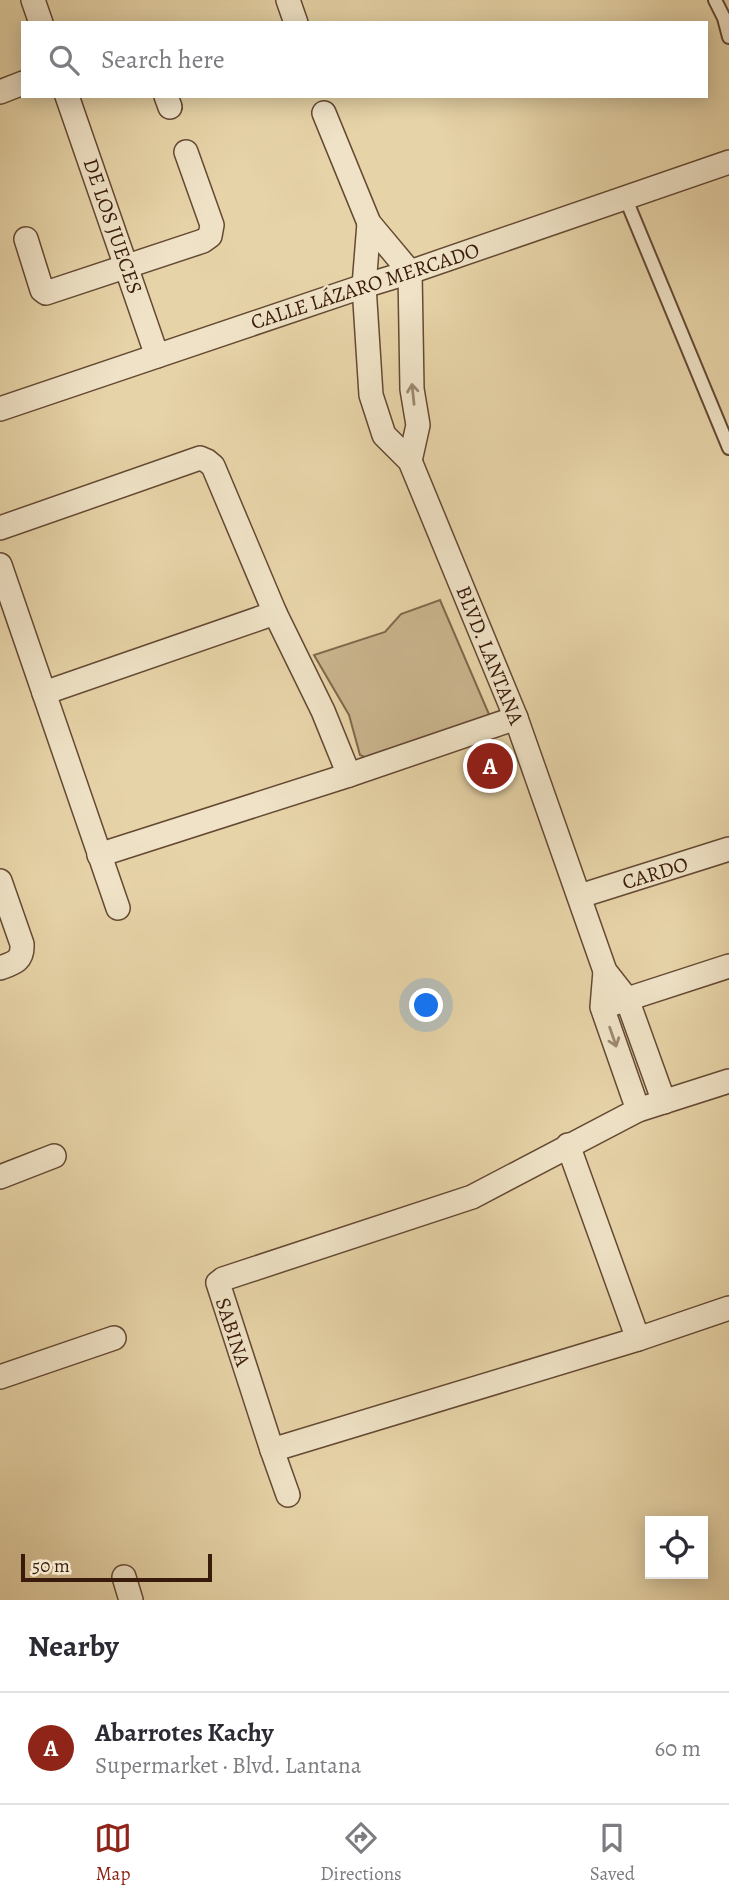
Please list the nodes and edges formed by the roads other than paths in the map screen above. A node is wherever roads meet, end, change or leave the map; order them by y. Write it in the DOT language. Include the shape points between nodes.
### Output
graph roads {
  1 [pos="33,0"];
  2 [pos="288,0"];
  3 [pos="715,0"];
  4 [pos="40,21"];
  5 [pos="295,21"];
  6 [pos="729,37"];
  7 [pos="21,84"];
  8 [pos="0,92"];
  9 [pos="68,98"];
  10 [pos="324,113"];
  11 [pos="186,152"];
  12 [pos="729,162"];
  13 [pos="625,197"];
  14 [pos="369,223"];
  15 [pos="26,239"];
  16 [pos="127,266"];
  17 [pos="410,272"];
  18 [pos="364,286"];
  19 [pos="157,356"];
  20 [pos="0,409"];
  21 [pos="729,448"];
  22 [pos="410,461"];
  23 [pos="0,528"];
  24 [pos="0,565"];
  25 [pos="275,613"];
  26 [pos="44,693"];
  27 [pos="516,718"];
  28 [pos="349,775"];
  29 [pos="729,849"];
  30 [pos="99,855"];
  31 [pos="0,881"];
  32 [pos="580,896"];
  33 [pos="118,908"];
  34 [pos="8,965"];
  35 [pos="729,966"];
  36 [pos="605,971"];
  37 [pos="627,999"];
  38 [pos="603,1007"];
  39 [pos="727,1088"];
  40 [pos="664,1102"];
  41 [pos="638,1110"];
  42 [pos="568,1145"];
  43 [pos="54,1156"];
  44 [pos="0,1177"];
  45 [pos="729,1308"];
  46 [pos="114,1338"];
  47 [pos="638,1339"];
  48 [pos="0,1377"];
  49 [pos="272,1450"];
  50 [pos="288,1495"];
  51 [pos="124,1577"];
  52 [pos="131,1600"];
  1 -- 4 [label="street"];
  2 -- 5 [label="street"];
  3 -- 6 [label="lane"];
  7 -- 8 [label="street"];
  9 -- 16 [label="street, DE LOS JUECES"];
  10 -- 14 [label="street"];
  11 -- 16 [label="street" via="212,225 210,236"];
  12 -- 13 [label="street, CALLE LÁZARO MERCADO"];
  13 -- 17 [label="street, CALLE LÁZARO MERCADO"];
  13 -- 21 [label="lane"];
  14 -- 17 [label="street"];
  14 -- 18 [label="street"];
  15 -- 16 [label="street" via="44,292"];
  16 -- 19 [label="street, DE LOS JUECES"];
  17 -- 18 [label="street, CALLE LÁZARO MERCADO"];
  22 -- 17 [label="street, one-way" via="418,425 412,389"];
  18 -- 19 [label="street, CALLE LÁZARO MERCADO"];
  18 -- 22 [label="street" via="372,395 384,435"];
  19 -- 20 [label="street, CALLE LÁZARO MERCADO"];
  22 -- 27 [label="street, BLVD. LANTANA"];
  23 -- 25 [label="street" via="200,458 213,466"];
  24 -- 26 [label="street"];
  25 -- 26 [label="street"];
  25 -- 28 [label="street"];
  26 -- 30 [label="street"];
  27 -- 28 [label="street"];
  27 -- 32 [label="street, BLVD. LANTANA"];
  28 -- 30 [label="street"];
  29 -- 32 [label="street, CARDO"];
  30 -- 33 [label="street"];
  31 -- 34 [label="street" via="23,954"];
  32 -- 36 [label="street, BLVD. LANTANA"];
  35 -- 37 [label="street"];
  36 -- 37 [label="street"];
  36 -- 38 [label="street"];
  37 -- 38 [label="street"];
  37 -- 40 [label="street"];
  38 -- 41 [label="street, one-way"];
  39 -- 40 [label="street, SABINA"];
  40 -- 41 [label="street, SABINA"];
  41 -- 42 [label="street, SABINA"];
  42 -- 47 [label="street"];
  42 -- 49 [label="street, SABINA" via="472,1197 218,1283"];
  43 -- 44 [label="street"];
  45 -- 47 [label="street"];
  46 -- 48 [label="street"];
  47 -- 49 [label="street"];
  49 -- 50 [label="street"];
  51 -- 52 [label="street"];
}
